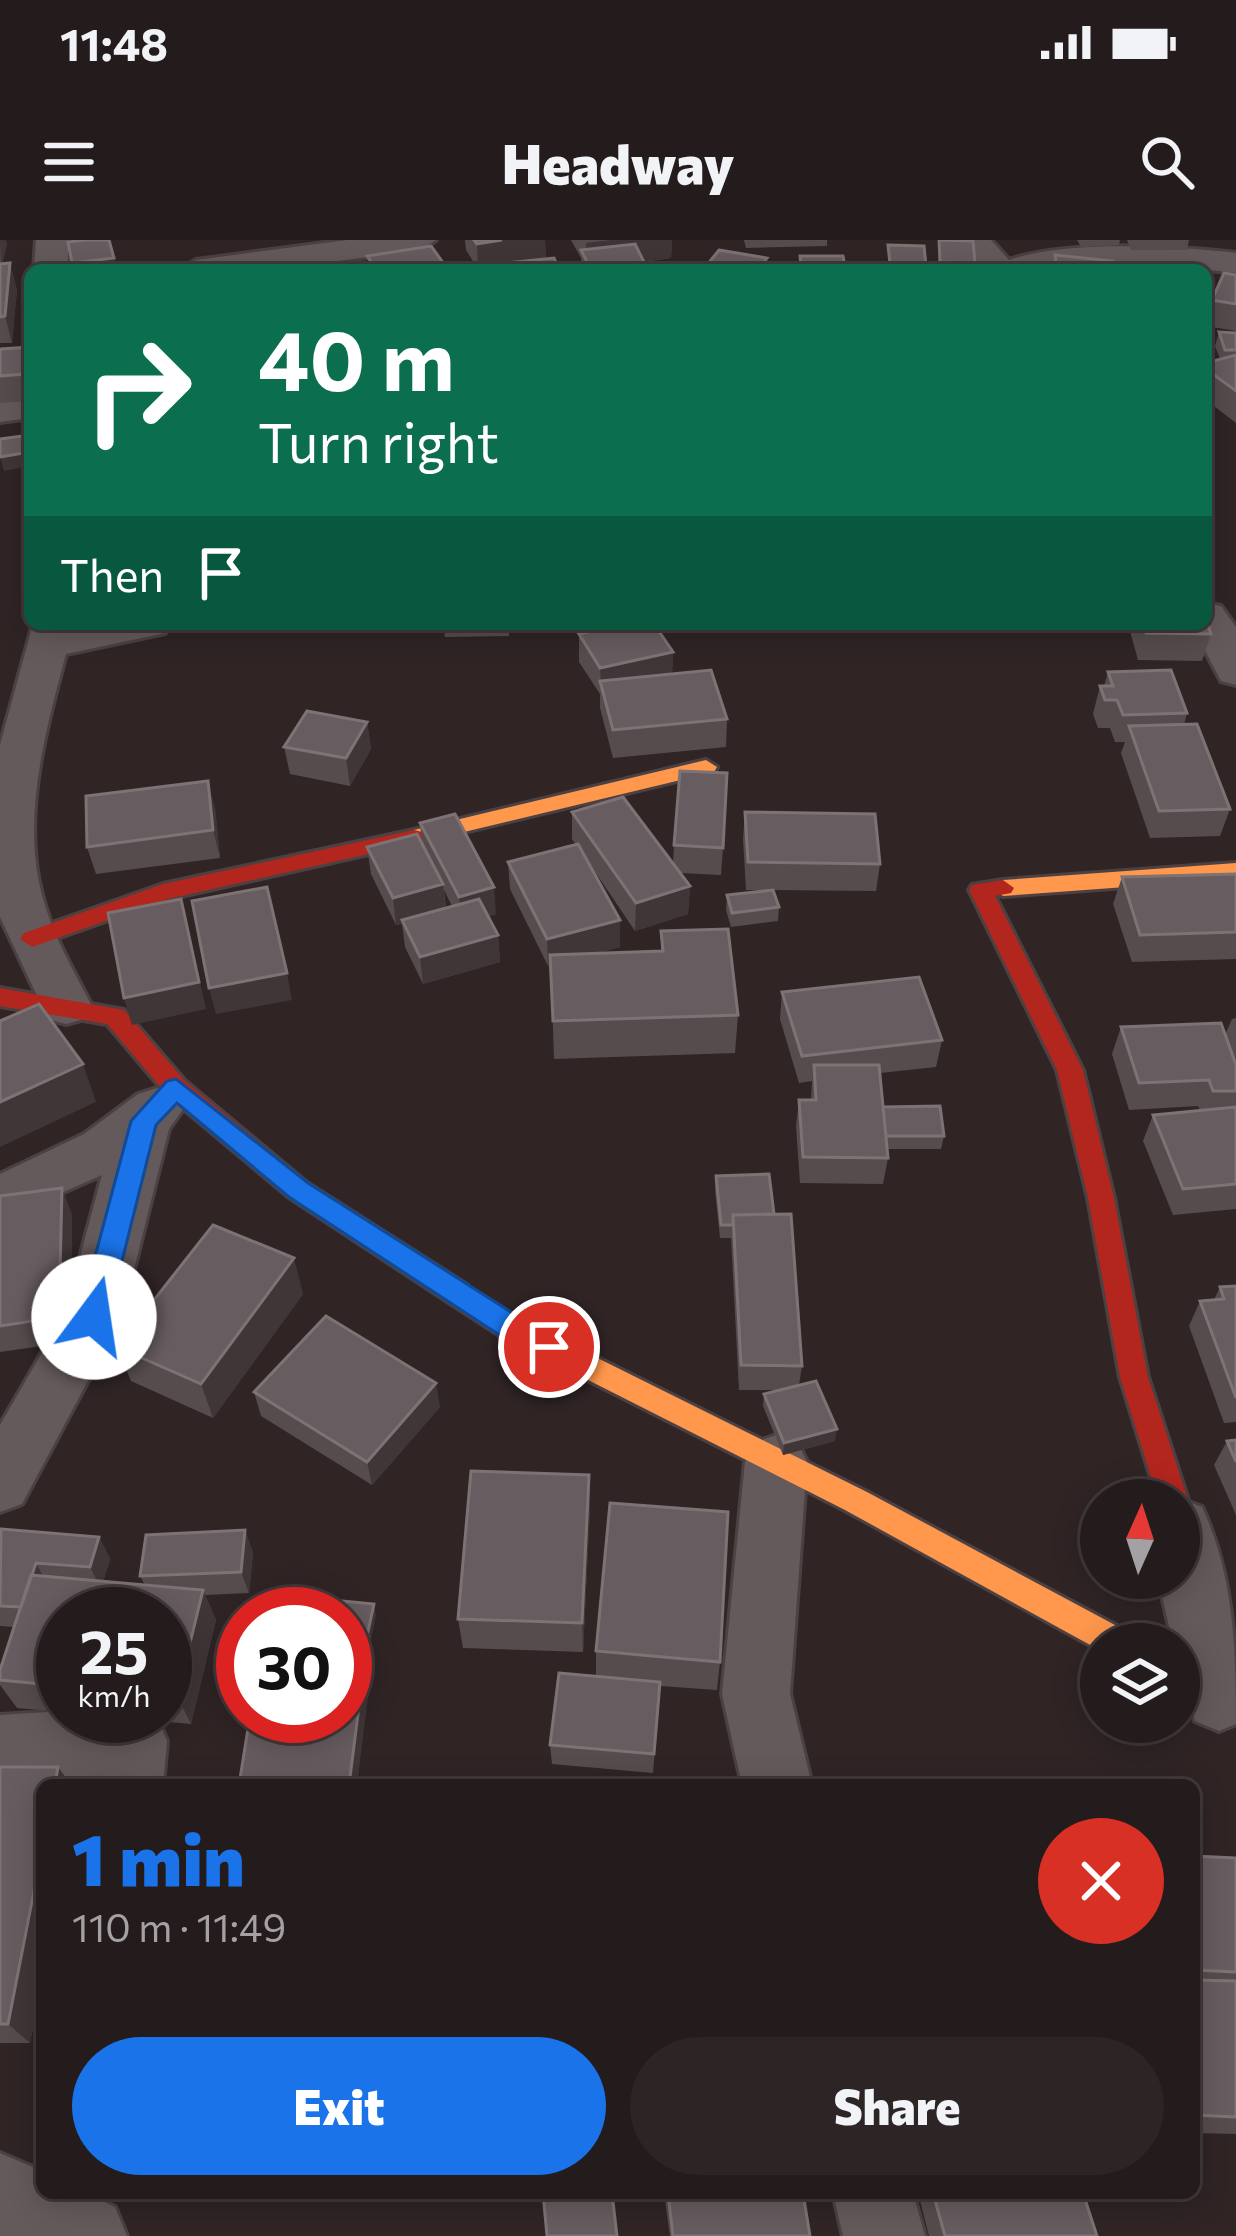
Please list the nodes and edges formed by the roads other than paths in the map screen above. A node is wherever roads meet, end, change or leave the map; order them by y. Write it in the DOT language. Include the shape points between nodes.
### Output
graph roads {
  1 [pos="420,240"];
  2 [pos="969,240"];
  3 [pos="1236,263"];
  4 [pos="241,264"];
  5 [pos="996,264"];
  6 [pos="1027,264"];
  7 [pos="1212,623"];
  8 [pos="91,630"];
  9 [pos="51,634"];
  10 [pos="1236,672"];
  11 [pos="706,767"];
  12 [pos="1236,871"];
  13 [pos="32,978"];
  14 [pos="160,1105"];
  15 [pos="0,1198"];
  16 [pos="776,1462"];
  17 [pos="1166,1479"];
  18 [pos="0,1484"];
  19 [pos="1193,1599"];
  20 [pos="1080,1623"];
  21 [pos="1211,1695"];
  22 [pos="0,1749"];
  23 [pos="128,1779"];
  24 [pos="776,1779"];
  25 [pos="0,2193"];
  26 [pos="100,2199"];
  27 [pos="875,2199"];
  28 [pos="86,2236"];
  29 [pos="98,2236"];
  30 [pos="884,2236"];
  1 -- 4 [label="street"];
  2 -- 5 [label="street"];
  3 -- 6 [label="street" via="1043,256"];
  7 -- 10 [label="street"];
  8 -- 9 [label="street"];
  9 -- 13 [label="street" via="32,697 9,847"];
  11 -- 13 [label="street" via="163,892"];
  12 -- 17 [label="street" via="980,890 1070,1070 1134,1377"];
  13 -- 14 [label="street" via="115,1016"];
  14 -- 15 [label="street"];
  14 -- 16 [label="street" via="512,1328"];
  14 -- 18 [label="street" via="94,1317"];
  16 -- 20 [label="street"];
  16 -- 24 [label="street" via="756,1694"];
  19 -- 21 [label="street"];
  22 -- 23 [label="street" via="131,1741"];
  25 -- 28 [label="street"];
  26 -- 29 [label="street"];
  27 -- 30 [label="street"];
}
